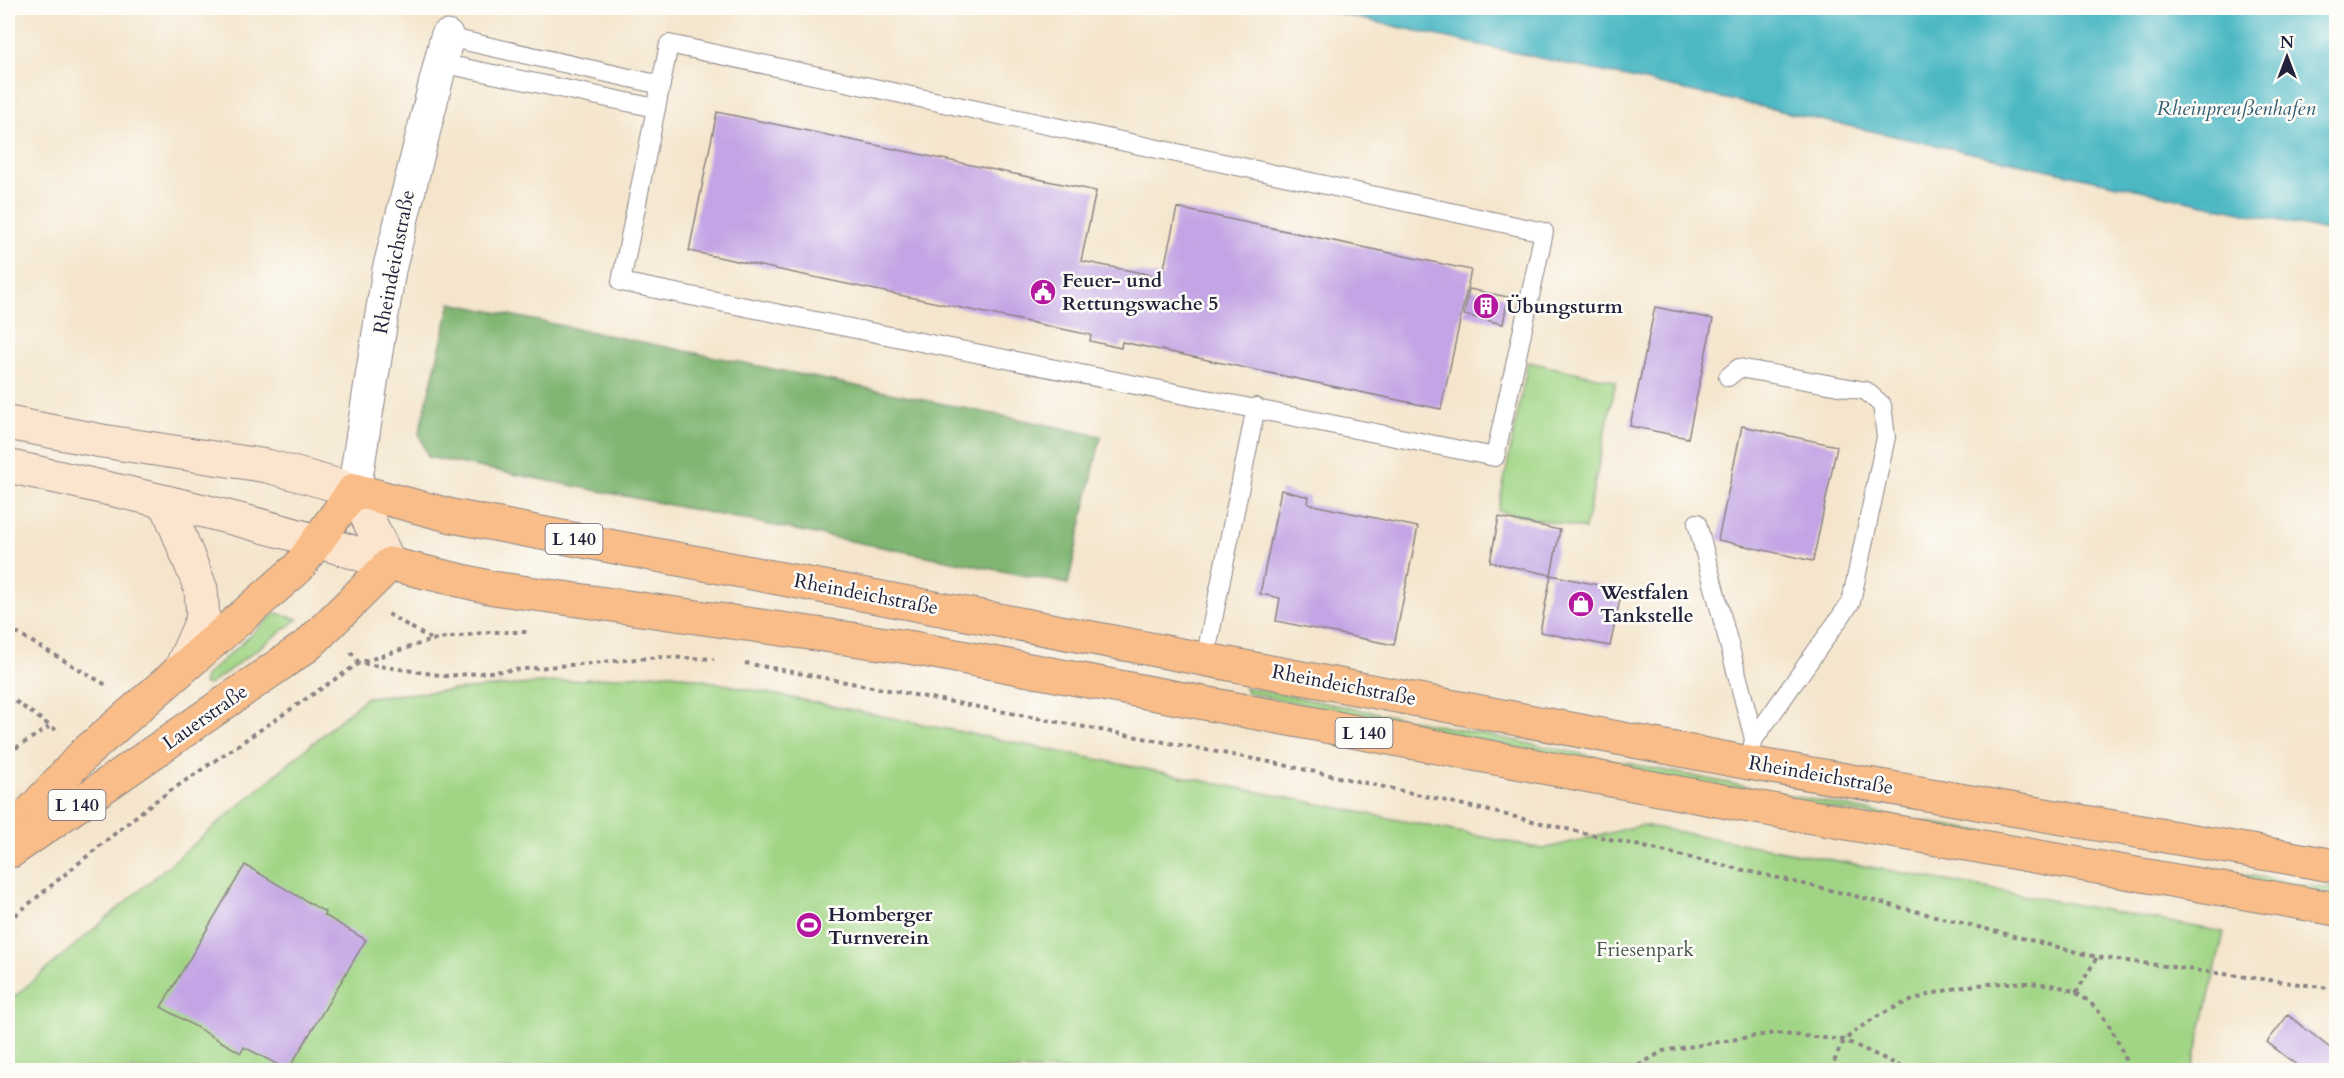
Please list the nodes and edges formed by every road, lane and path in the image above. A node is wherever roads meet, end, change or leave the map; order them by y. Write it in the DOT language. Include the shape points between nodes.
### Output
graph roads {
  1 [pos="444,50"];
  2 [pos="661,85"];
  3 [pos="656,108"];
  4 [pos="1728,377"];
  5 [pos="1256,407"];
  6 [pos="8,423"];
  7 [pos="8,466"];
  8 [pos="354,490"];
  9 [pos="166,502"];
  10 [pos="1697,523"];
  11 [pos="317,540"];
  12 [pos="390,564"];
  13 [pos="8,628"];
  14 [pos="532,632"];
  15 [pos="354,656"];
  16 [pos="721,659"];
  17 [pos="1205,659"];
  18 [pos="359,663"];
  19 [pos="744,663"];
  20 [pos="181,668"];
  21 [pos="110,687"];
  22 [pos="8,696"];
  23 [pos="49,727"];
  24 [pos="1752,751"];
  25 [pos="8,753"];
  26 [pos="84,754"];
  27 [pos="8,837"];
  28 [pos="8,854"];
  29 [pos="2337,866"];
  30 [pos="2337,909"];
  31 [pos="8,921"];
  32 [pos="2097,957"];
  33 [pos="2337,989"];
  34 [pos="2076,993"];
  35 [pos="1844,1040"];
  36 [pos="1631,1071"];
  37 [pos="1831,1071"];
  38 [pos="1909,1071"];
  39 [pos="2128,1071"];
  1 -- 2 [label="lane"];
  1 -- 3 [label="lane"];
  1 -- 8 [label="street, Rheindeichstraße" via="389,270"];
  2 -- 3 [label="lane"];
  2 -- 5 [label="lane" via="669,44 1544,232 1495,457"];
  3 -- 5 [label="lane" via="621,282"];
  4 -- 24 [label="lane" via="1739,368 1866,391 1882,405 1886,437 1851,602"];
  5 -- 17 [label="lane"];
  6 -- 8 [label="main road, Rheindeichstraße" via="267,466"];
  7 -- 9 [label="main road"];
  8 -- 11 [label="main road, Rheindeichstraße / L 140"];
  8 -- 12 [label="main road"];
  8 -- 17 [label="main road, Rheindeichstraße / L 140" via="452,516"];
  9 -- 11 [label="main road"];
  9 -- 20 [label="main road, L 140" via="201,589 203,618"];
  10 -- 24 [label="lane"];
  11 -- 12 [label="main road, L 140"];
  11 -- 20 [label="main road, L 140" via="298,568"];
  12 -- 28 [label="main road, Lauerstraße / L 140" via="308,645"];
  12 -- 30 [label="main road, L 140" via="493,588 908,647 1738,804"];
  13 -- 21 [label="path"];
  14 -- 18 [label="path" via="489,632 432,640"];
  15 -- 18 [label="path"];
  16 -- 18 [label="path" via="659,657 446,676"];
  17 -- 24 [label="main road, Rheindeichstraße / L 140"];
  18 -- 31 [label="path" via="151,804"];
  19 -- 32 [label="path" via="1270,762 1414,793"];
  20 -- 26 [label="main road, L 140"];
  22 -- 23 [label="path"];
  23 -- 25 [label="path"];
  23 -- 26 [label="path" via="63,734"];
  24 -- 29 [label="main road, Rheindeichstraße / L 140"];
  26 -- 27 [label="main road, L 140"];
  32 -- 33 [label="path"];
  32 -- 34 [label="path"];
  34 -- 35 [label="path" via="2048,984 1993,982 1933,993 1882,1013"];
  34 -- 39 [label="path" via="2104,1017 2121,1046"];
  35 -- 36 [label="path" via="1774,1033 1663,1051"];
  35 -- 37 [label="path"];
  35 -- 38 [label="path"];
}
